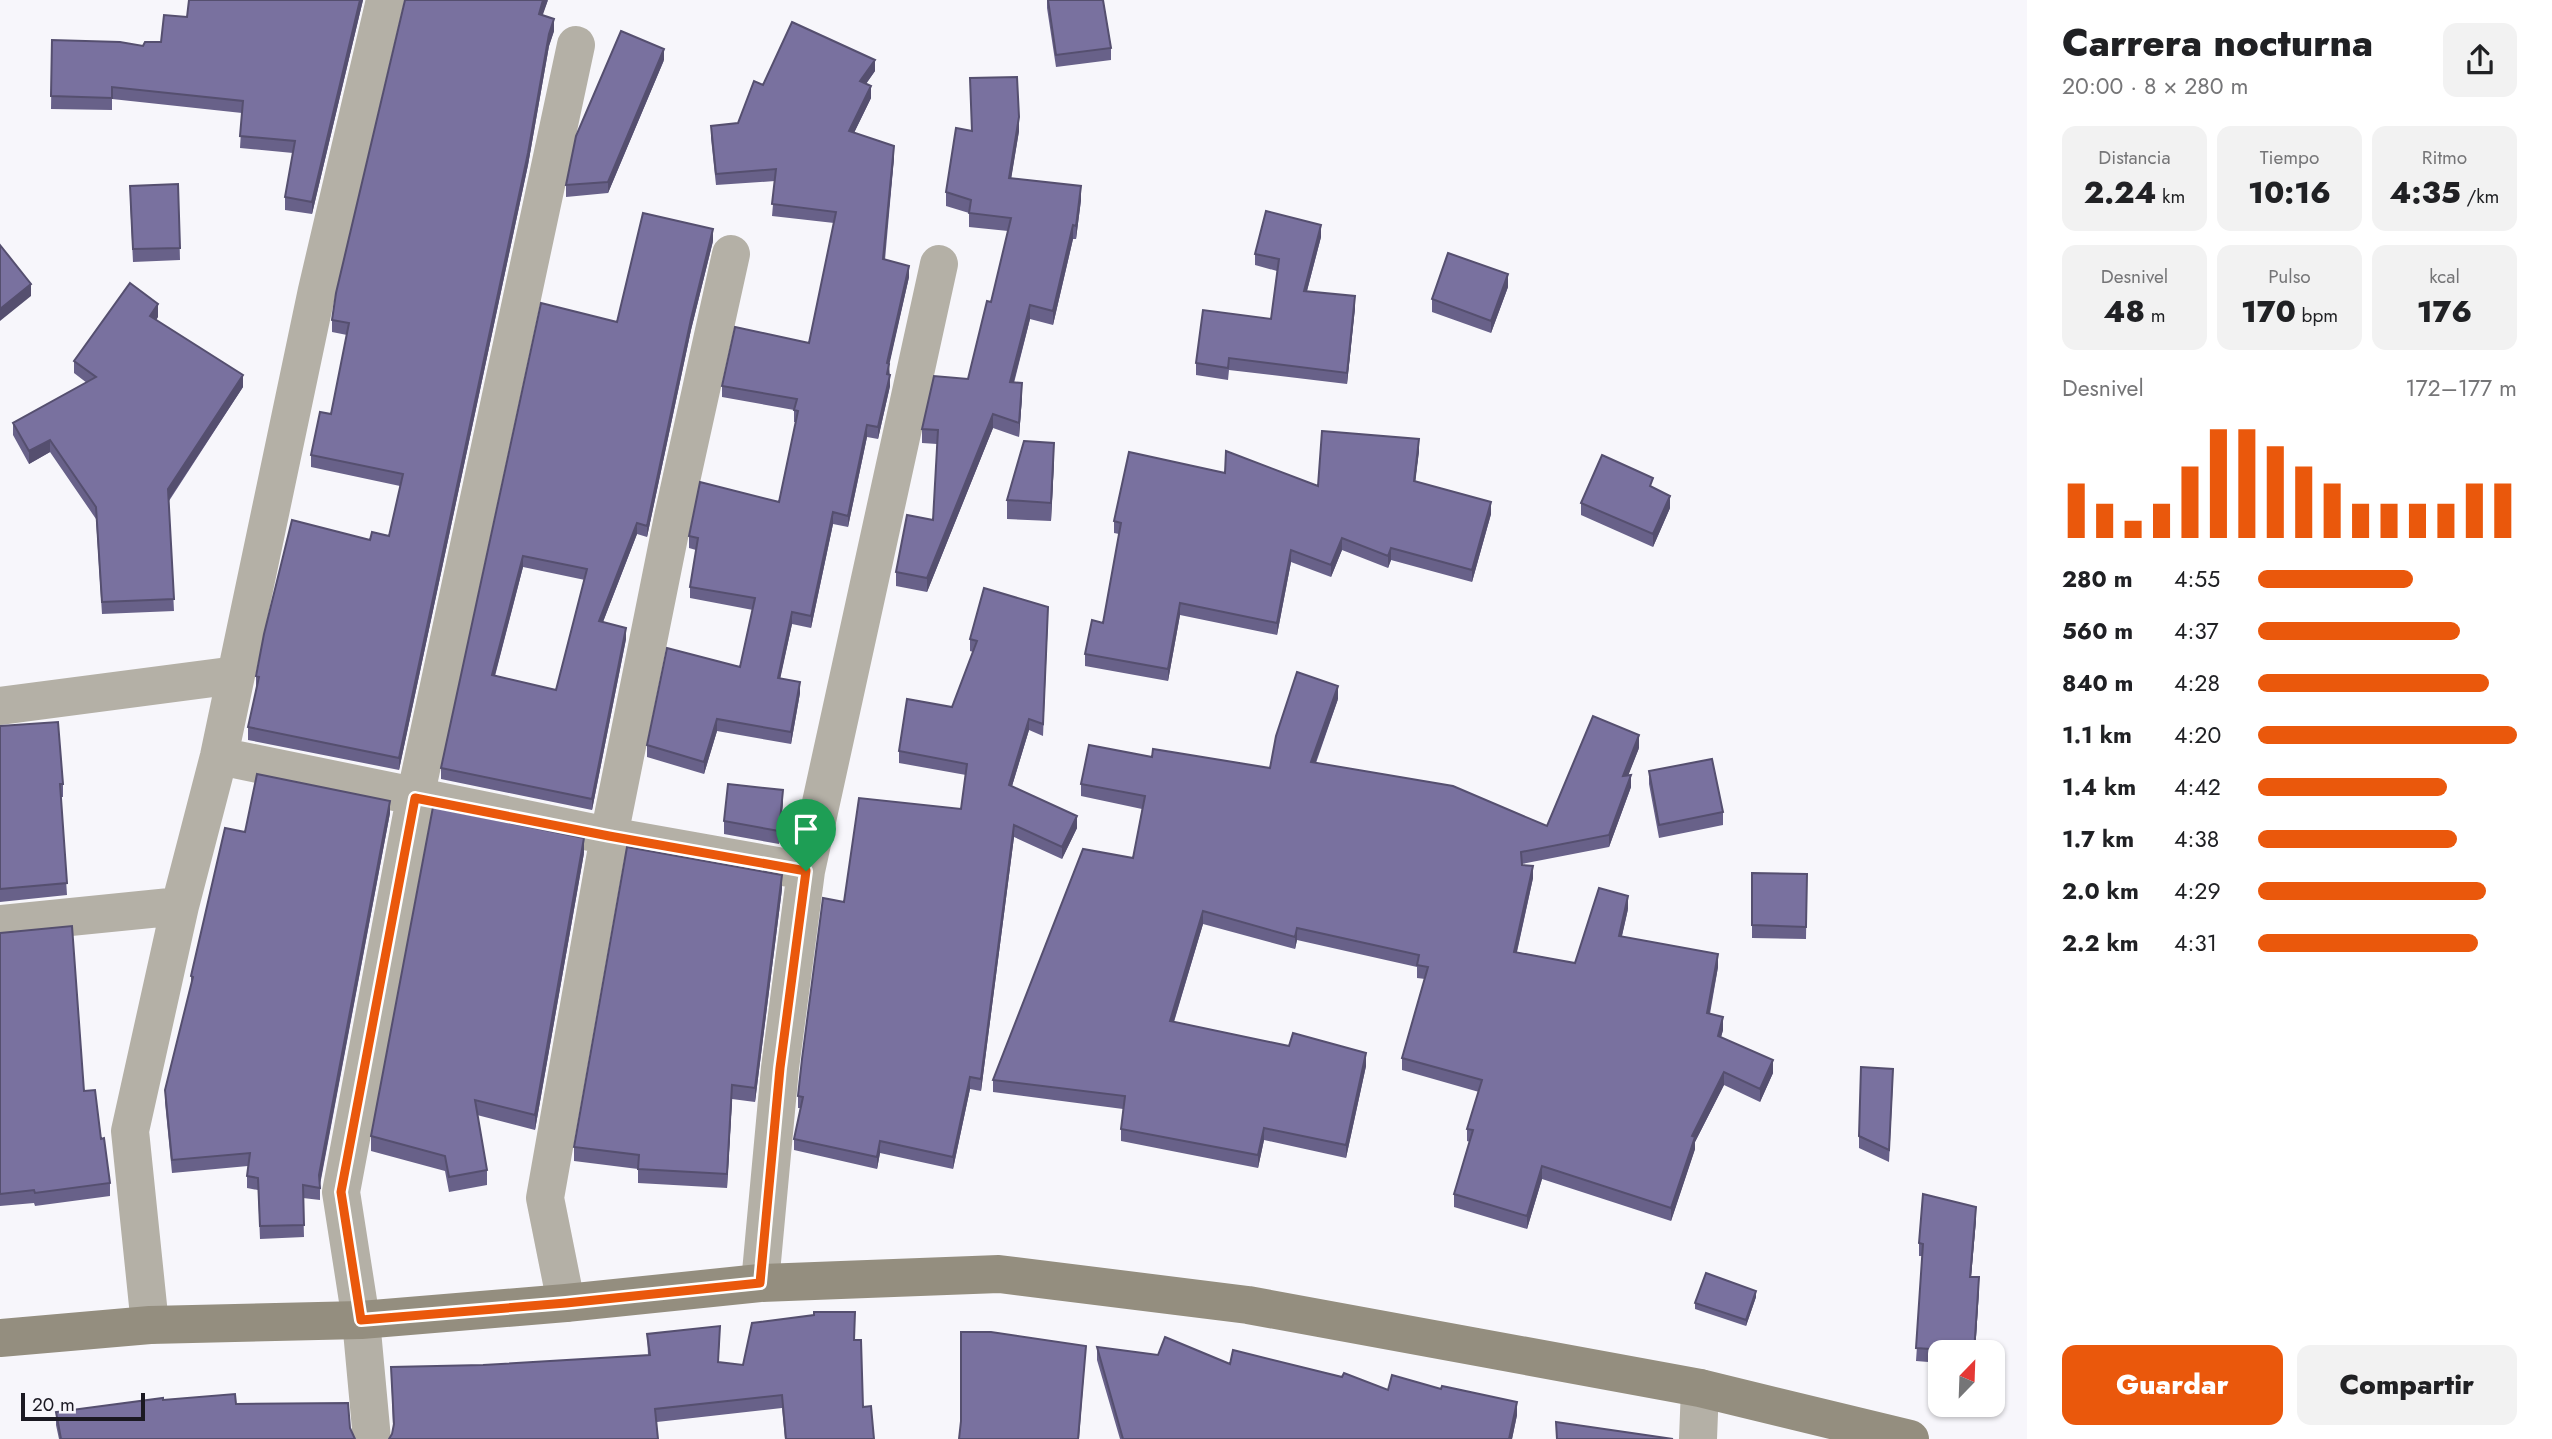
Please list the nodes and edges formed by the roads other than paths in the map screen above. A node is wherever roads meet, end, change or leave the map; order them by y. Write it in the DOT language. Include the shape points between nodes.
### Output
graph roads {
  1 [pos="385,0"];
  2 [pos="576,46"];
  3 [pos="731,254"];
  4 [pos="939,264"];
  5 [pos="236,674"];
  6 [pos="0,706"];
  7 [pos="219,756"];
  8 [pos="415,798"];
  9 [pos="609,836"];
  10 [pos="806,871"];
  11 [pos="180,906"];
  12 [pos="0,925"];
  13 [pos="760,1283"];
  14 [pos="566,1303"];
  15 [pos="361,1320"];
  16 [pos="150,1325"];
  17 [pos="0,1338"];
  18 [pos="1700,1388"];
  19 [pos="372,1439"];
  20 [pos="1698,1439"];
  21 [pos="1910,1439"];
  1 -- 5 [label="street" via="317,290"];
  2 -- 8 [label="street"];
  3 -- 9 [label="street"];
  4 -- 10 [label="street"];
  5 -- 6 [label="street"];
  5 -- 7 [label="street"];
  7 -- 8 [label="street"];
  7 -- 11 [label="street"];
  8 -- 9 [label="street"];
  8 -- 15 [label="street" via="341,1192"];
  9 -- 10 [label="street"];
  9 -- 14 [label="street" via="545,1198"];
  10 -- 13 [label="street" via="780,1068"];
  11 -- 12 [label="street"];
  11 -- 16 [label="street" via="130,1131"];
  13 -- 14 [label="main road"];
  13 -- 18 [label="main road" via="999,1274 1248,1305"];
  14 -- 15 [label="main road"];
  15 -- 16 [label="main road"];
  15 -- 19 [label="street"];
  16 -- 17 [label="main road"];
  18 -- 20 [label="street"];
  18 -- 21 [label="main road"];
}
